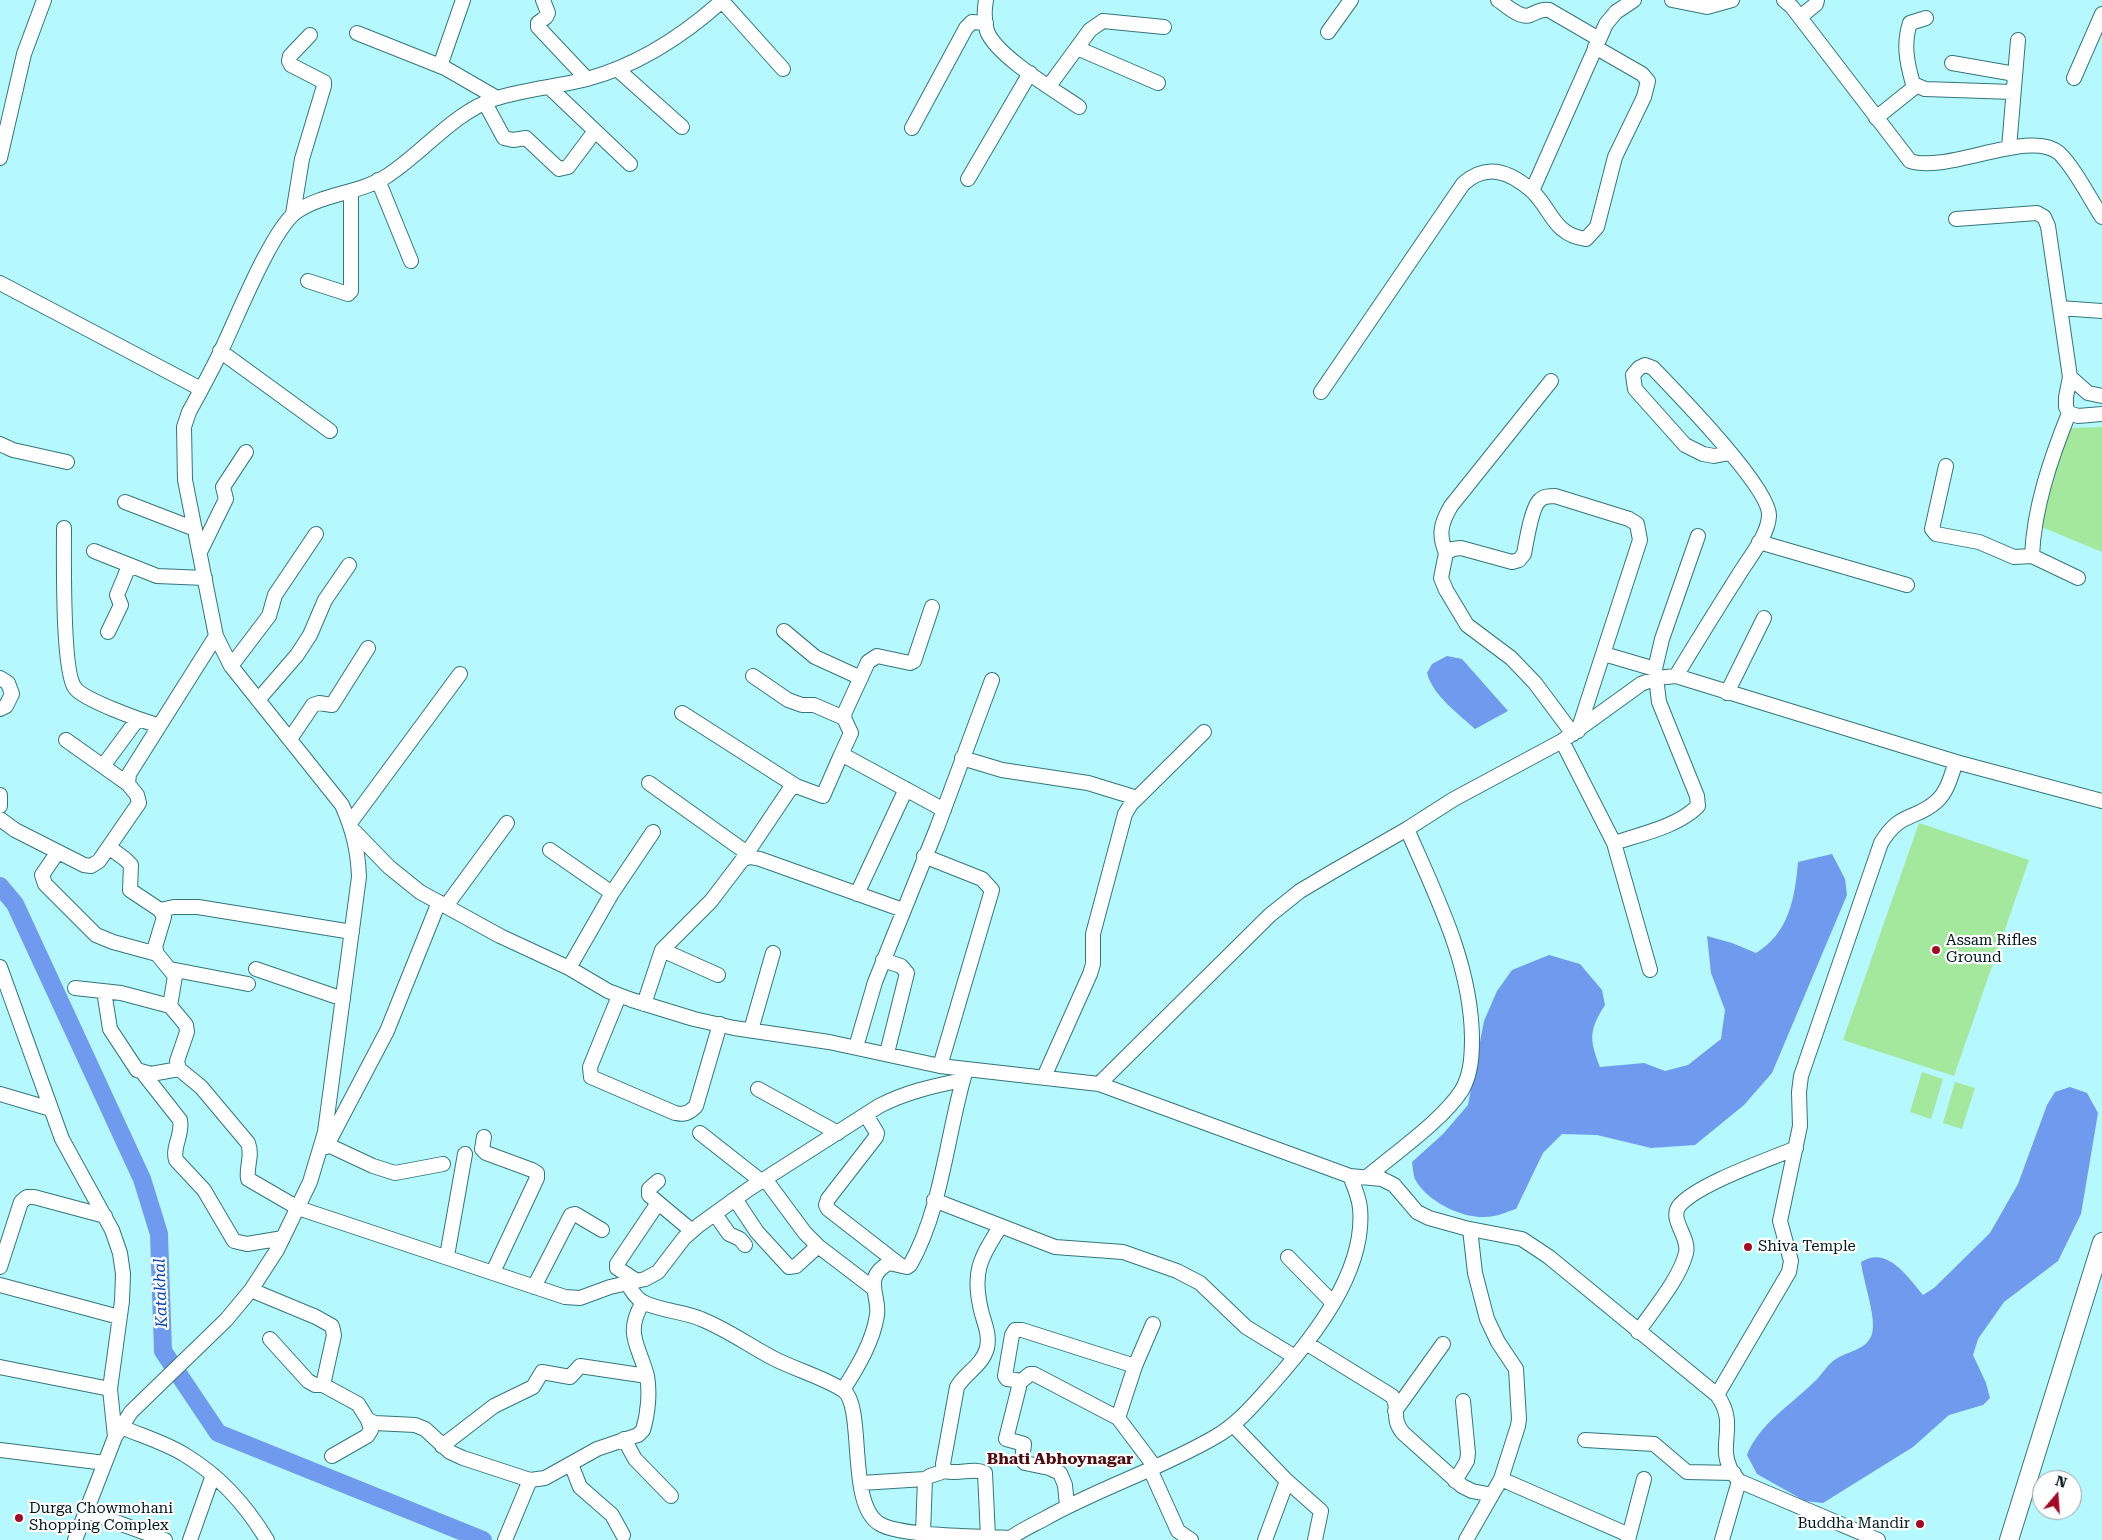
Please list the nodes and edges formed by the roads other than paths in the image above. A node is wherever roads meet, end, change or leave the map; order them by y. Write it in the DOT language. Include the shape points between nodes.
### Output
graph roads {
  1 [pos="44,0"];
  2 [pos="463,0"];
  3 [pos="543,0"];
  4 [pos="986,0"];
  5 [pos="1351,0"];
  6 [pos="1498,0"];
  7 [pos="1634,0"];
  8 [pos="1672,0"];
  9 [pos="1732,0"];
  10 [pos="1784,0"];
  11 [pos="1817,0"];
  12 [pos="722,1"];
  13 [pos="2102,14"];
  14 [pos="1800,17"];
  15 [pos="1926,18"];
  16 [pos="986,23"];
  17 [pos="1164,26"];
  18 [pos="1328,32"];
  19 [pos="358,33"];
  20 [pos="310,35"];
  21 [pos="2018,40"];
  22 [pos="1597,43"];
  23 [pos="1077,48"];
  24 [pos="1952,63"];
  25 [pos="440,66"];
  26 [pos="618,69"];
  27 [pos="783,70"];
  28 [pos="1030,73"];
  29 [pos="2015,74"];
  30 [pos="2074,78"];
  31 [pos="586,79"];
  32 [pos="1158,83"];
  33 [pos="1049,86"];
  34 [pos="1916,86"];
  35 [pos="549,87"];
  36 [pos="2013,92"];
  37 [pos="491,101"];
  38 [pos="1079,107"];
  39 [pos="1876,118"];
  40 [pos="682,127"];
  41 [pos="912,128"];
  42 [pos="595,131"];
  43 [pos="3,134"];
  44 [pos="2009,148"];
  45 [pos="0,158"];
  46 [pos="630,164"];
  47 [pos="968,179"];
  48 [pos="378,180"];
  49 [pos="351,191"];
  50 [pos="1532,191"];
  51 [pos="2100,208"];
  52 [pos="293,214"];
  53 [pos="1956,219"];
  54 [pos="411,261"];
  55 [pos="308,281"];
  56 [pos="0,283"];
  57 [pos="2060,308"];
  58 [pos="2102,311"];
  59 [pos="220,352"];
  60 [pos="2070,377"];
  61 [pos="1551,381"];
  62 [pos="201,389"];
  63 [pos="1321,392"];
  64 [pos="2102,396"];
  65 [pos="2069,413"];
  66 [pos="2102,414"];
  67 [pos="330,431"];
  68 [pos="0,444"];
  69 [pos="246,452"];
  70 [pos="1729,453"];
  71 [pos="67,462"];
  72 [pos="1946,466"];
  73 [pos="125,502"];
  74 [pos="64,528"];
  75 [pos="195,529"];
  76 [pos="316,534"];
  77 [pos="1698,536"];
  78 [pos="1759,542"];
  79 [pos="94,551"];
  80 [pos="200,552"];
  81 [pos="1446,553"];
  82 [pos="2032,556"];
  83 [pos="349,565"];
  84 [pos="129,566"];
  85 [pos="205,578"];
  86 [pos="2078,578"];
  87 [pos="1907,585"];
  88 [pos="932,607"];
  89 [pos="1764,618"];
  90 [pos="784,631"];
  91 [pos="108,632"];
  92 [pos="216,636"];
  93 [pos="368,648"];
  94 [pos="1604,654"];
  95 [pos="231,666"];
  96 [pos="1656,673"];
  97 [pos="460,674"];
  98 [pos="752,676"];
  99 [pos="1676,676"];
  100 [pos="0,678"];
  101 [pos="860,678"];
  102 [pos="992,680"];
  103 [pos="1727,693"];
  104 [pos="258,700"];
  105 [pos="0,708"];
  106 [pos="682,713"];
  107 [pos="844,718"];
  108 [pos="137,720"];
  109 [pos="158,725"];
  110 [pos="1204,732"];
  111 [pos="1571,735"];
  112 [pos="290,739"];
  113 [pos="66,740"];
  114 [pos="840,757"];
  115 [pos="962,758"];
  116 [pos="1956,762"];
  117 [pos="103,766"];
  118 [pos="649,783"];
  119 [pos="128,784"];
  120 [pos="796,786"];
  121 [pos="906,789"];
  122 [pos="0,795"];
  123 [pos="1137,798"];
  124 [pos="2102,801"];
  125 [pos="0,806"];
  126 [pos="944,810"];
  127 [pos="0,820"];
  128 [pos="507,823"];
  129 [pos="352,827"];
  130 [pos="1407,829"];
  131 [pos="653,832"];
  132 [pos="1614,843"];
  133 [pos="110,848"];
  134 [pos="550,850"];
  135 [pos="57,853"];
  136 [pos="745,856"];
  137 [pos="924,856"];
  138 [pos="612,893"];
  139 [pos="858,894"];
  140 [pos="442,904"];
  141 [pos="160,910"];
  142 [pos="903,910"];
  143 [pos="352,932"];
  144 [pos="662,950"];
  145 [pos="773,953"];
  146 [pos="157,954"];
  147 [pos="883,960"];
  148 [pos="0,967"];
  149 [pos="170,968"];
  150 [pos="569,968"];
  151 [pos="256,969"];
  152 [pos="1650,970"];
  153 [pos="718,975"];
  154 [pos="248,984"];
  155 [pos="75,988"];
  156 [pos="104,991"];
  157 [pos="620,996"];
  158 [pos="5,997"];
  159 [pos="343,999"];
  160 [pos="644,1004"];
  161 [pos="170,1006"];
  162 [pos="720,1024"];
  163 [pos="751,1030"];
  164 [pos="856,1047"];
  165 [pos="887,1053"];
  166 [pos="940,1066"];
  167 [pos="179,1069"];
  168 [pos="143,1073"];
  169 [pos="964,1075"];
  170 [pos="1044,1077"];
  171 [pos="1099,1084"];
  172 [pos="758,1089"];
  173 [pos="0,1094"];
  174 [pos="51,1109"];
  175 [pos="866,1114"];
  176 [pos="700,1133"];
  177 [pos="838,1133"];
  178 [pos="484,1137"];
  179 [pos="328,1144"];
  180 [pos="1796,1148"];
  181 [pos="465,1154"];
  182 [pos="443,1164"];
  183 [pos="315,1168"];
  184 [pos="1350,1176"];
  185 [pos="1367,1177"];
  186 [pos="763,1180"];
  187 [pos="658,1181"];
  188 [pos="735,1198"];
  189 [pos="934,1200"];
  190 [pos="658,1203"];
  191 [pos="298,1208"];
  192 [pos="715,1214"];
  193 [pos="105,1216"];
  194 [pos="1000,1227"];
  195 [pos="1470,1229"];
  196 [pos="602,1230"];
  197 [pos="692,1232"];
  198 [pos="283,1238"];
  199 [pos="2102,1242"];
  200 [pos="745,1245"];
  201 [pos="818,1246"];
  202 [pos="447,1256"];
  203 [pos="1288,1257"];
  204 [pos="902,1266"];
  205 [pos="0,1267"];
  206 [pos="493,1272"];
  207 [pos="631,1281"];
  208 [pos="2102,1281"];
  209 [pos="0,1285"];
  210 [pos="534,1287"];
  211 [pos="873,1288"];
  212 [pos="251,1290"];
  213 [pos="643,1302"];
  214 [pos="1333,1303"];
  215 [pos="119,1318"];
  216 [pos="1153,1324"];
  217 [pos="1638,1332"];
  218 [pos="270,1338"];
  219 [pos="1306,1343"];
  220 [pos="1443,1344"];
  221 [pos="1295,1357"];
  222 [pos="1135,1366"];
  223 [pos="0,1367"];
  224 [pos="647,1376"];
  225 [pos="1019,1383"];
  226 [pos="323,1385"];
  227 [pos="110,1389"];
  228 [pos="843,1390"];
  229 [pos="1717,1395"];
  230 [pos="1463,1401"];
  231 [pos="1395,1411"];
  232 [pos="1118,1418"];
  233 [pos="368,1420"];
  234 [pos="1233,1424"];
  235 [pos="118,1432"];
  236 [pos="624,1439"];
  237 [pos="1585,1440"];
  238 [pos="442,1446"];
  239 [pos="0,1450"];
  240 [pos="332,1456"];
  241 [pos="104,1463"];
  242 [pos="571,1464"];
  243 [pos="1152,1468"];
  244 [pos="946,1471"];
  245 [pos="213,1475"];
  246 [pos="1737,1477"];
  247 [pos="925,1479"];
  248 [pos="1501,1479"];
  249 [pos="1644,1479"];
  250 [pos="530,1480"];
  251 [pos="1456,1481"];
  252 [pos="1287,1482"];
  253 [pos="861,1483"];
  254 [pos="1492,1495"];
  255 [pos="672,1496"];
  256 [pos="1067,1506"];
  257 [pos="86,1510"];
  258 [pos="923,1533"];
  259 [pos="622,1535"];
  260 [pos="903,1536"];
  261 [pos="988,1537"];
  262 [pos="1629,1538"];
  263 [pos="1009,1539"];
  264 [pos="75,1540"];
  265 [pos="165,1540"];
  266 [pos="190,1540"];
  267 [pos="267,1540"];
  268 [pos="505,1540"];
  269 [pos="1191,1540"];
  270 [pos="1265,1540"];
  271 [pos="1315,1540"];
  272 [pos="1466,1540"];
  273 [pos="1722,1540"];
  274 [pos="1878,1540"];
  275 [pos="2009,1540"];
  276 [pos="2018,1540"];
  1 -- 43 [label="street" via="24,54"];
  2 -- 25 [label="street"];
  3 -- 31 [label="street" via="548,13 538,27"];
  4 -- 16 [label="street"];
  5 -- 18 [label="street"];
  6 -- 22 [label="street" via="1527,16 1543,9 1549,10"];
  7 -- 22 [label="street" via="1616,12"];
  8 -- 9 [label="street" via="1707,7"];
  10 -- 14 [label="street"];
  11 -- 14 [label="street"];
  12 -- 26 [label="street" via="660,48"];
  12 -- 27 [label="street"];
  13 -- 30 [label="street"];
  14 -- 39 [label="street"];
  15 -- 34 [label="street" via="1910,23 1906,40 1908,64"];
  16 -- 28 [label="street" via="994,43"];
  16 -- 41 [label="street" via="972,22 966,28"];
  17 -- 23 [label="street" via="1102,21 1090,30"];
  19 -- 25 [label="street"];
  20 -- 52 [label="street" via="288,61 324,82 302,159"];
  21 -- 29 [label="street"];
  22 -- 50 [label="street"];
  22 -- 50 [label="street" via="1648,81 1644,97 1615,157 1593,234 1586,239 1566,233"];
  23 -- 32 [label="street"];
  23 -- 33 [label="street"];
  24 -- 29 [label="street"];
  25 -- 37 [label="street"];
  26 -- 31 [label="street"];
  26 -- 40 [label="street"];
  28 -- 33 [label="street"];
  28 -- 47 [label="street"];
  29 -- 36 [label="street"];
  31 -- 35 [label="street"];
  33 -- 38 [label="street"];
  34 -- 36 [label="street"];
  34 -- 39 [label="street"];
  35 -- 37 [label="street"];
  35 -- 42 [label="street"];
  36 -- 44 [label="street"];
  37 -- 42 [label="street" via="504,138 526,138 559,169 568,167"];
  37 -- 48 [label="street" via="462,115 407,161"];
  39 -- 44 [label="street" via="1903,155 1920,164"];
  42 -- 46 [label="street"];
  43 -- 45 [label="street"];
  44 -- 51 [label="street" via="2043,146 2058,152"];
  48 -- 49 [label="street"];
  48 -- 54 [label="street"];
  49 -- 52 [label="street" via="316,201"];
  49 -- 55 [label="street" via="351,291 342,293"];
  50 -- 63 [label="street" via="1512,178 1486,171 1474,174 1463,184"];
  52 -- 59 [label="street" via="248,291"];
  53 -- 57 [label="street" via="2037,213 2044,217"];
  56 -- 62 [label="street"];
  57 -- 58 [label="street"];
  57 -- 60 [label="street"];
  59 -- 62 [label="street"];
  59 -- 67 [label="street"];
  60 -- 64 [label="street" via="2088,393"];
  60 -- 65 [label="street" via="2066,397"];
  61 -- 81 [label="street" via="1451,506 1440,533"];
  62 -- 75 [label="street" via="184,427 182,449"];
  65 -- 66 [label="street" via="2078,416"];
  65 -- 82 [label="street" via="2051,458 2032,542"];
  68 -- 71 [label="street"];
  69 -- 80 [label="street" via="223,487 226,498"];
  70 -- 70 [label="street" via="1653,368 1645,365 1639,368 1633,375 1635,388 1685,445 1703,454"];
  70 -- 78 [label="street" via="1768,506 1768,525"];
  72 -- 82 [label="street" via="1932,529 1936,534 1979,542 2014,557"];
  73 -- 75 [label="street"];
  74 -- 108 [label="street" via="65,605 72,684 81,694"];
  75 -- 80 [label="street"];
  76 -- 95 [label="street" via="275,595 269,616"];
  77 -- 96 [label="street" via="1662,639"];
  78 -- 87 [label="street"];
  78 -- 99 [label="street"];
  79 -- 84 [label="street"];
  80 -- 85 [label="street"];
  81 -- 94 [label="street" via="1453,548 1461,548 1507,561 1520,560 1535,508 1539,500 1547,496 1556,496 1637,524 1640,540"];
  81 -- 111 [label="street" via="1441,578 1467,625 1511,658 1535,683"];
  82 -- 86 [label="street"];
  83 -- 104 [label="street" via="325,600 310,635 297,655"];
  84 -- 85 [label="street" via="170,578"];
  84 -- 91 [label="street" via="117,595 121,605"];
  85 -- 92 [label="street"];
  88 -- 101 [label="street" via="914,661 910,663 877,656 868,662"];
  89 -- 103 [label="street"];
  90 -- 101 [label="street" via="816,657"];
  92 -- 95 [label="street"];
  92 -- 109 [label="street"];
  93 -- 112 [label="street" via="332,705 316,703"];
  94 -- 96 [label="street"];
  94 -- 111 [label="street"];
  95 -- 104 [label="street"];
  96 -- 99 [label="street"];
  96 -- 111 [label="street"];
  96 -- 132 [label="street" via="1659,702 1697,796 1698,806 1690,814 1654,830"];
  97 -- 129 [label="street"];
  98 -- 107 [label="street" via="788,700 814,705"];
  99 -- 103 [label="street"];
  100 -- 105 [label="street" via="8,683 12,694 6,706"];
  101 -- 107 [label="street"];
  102 -- 115 [label="street"];
  103 -- 116 [label="street"];
  104 -- 112 [label="street"];
  106 -- 120 [label="street"];
  107 -- 114 [label="street" via="850,734"];
  108 -- 109 [label="street"];
  108 -- 117 [label="street"];
  109 -- 119 [label="street" via="129,774"];
  110 -- 123 [label="street"];
  111 -- 130 [label="street" via="1454,799"];
  111 -- 132 [label="street"];
  112 -- 129 [label="street" via="342,805"];
  113 -- 117 [label="street"];
  114 -- 120 [label="street" via="823,796"];
  114 -- 121 [label="street" via="848,756"];
  115 -- 123 [label="street" via="1002,770 1088,783"];
  115 -- 126 [label="street"];
  116 -- 124 [label="street"];
  116 -- 180 [label="street" via="1945,790 1936,802 1902,819 1881,843 1804,1063"];
  117 -- 119 [label="street"];
  118 -- 136 [label="street"];
  119 -- 133 [label="street" via="139,803"];
  120 -- 136 [label="street" via="790,789"];
  121 -- 126 [label="street"];
  121 -- 139 [label="street"];
  122 -- 125 [label="street"];
  123 -- 170 [label="street" via="1121,823 1093,934 1090,974"];
  126 -- 137 [label="street"];
  127 -- 135 [label="street"];
  128 -- 140 [label="street"];
  129 -- 140 [label="street" via="405,882"];
  129 -- 143 [label="street" via="359,877"];
  130 -- 171 [label="street" via="1300,891 1270,915"];
  130 -- 185 [label="street" via="1458,950 1469,1003 1470,1072 1448,1108"];
  131 -- 138 [label="street"];
  132 -- 152 [label="street"];
  133 -- 135 [label="street" via="91,866"];
  133 -- 141 [label="street" via="131,865 130,890"];
  134 -- 138 [label="street"];
  135 -- 146 [label="street" via="42,875 45,884 96,935"];
  136 -- 139 [label="street"];
  136 -- 144 [label="street" via="711,901"];
  137 -- 142 [label="street"];
  137 -- 166 [label="street" via="982,879 992,890"];
  138 -- 150 [label="street"];
  139 -- 142 [label="street"];
  140 -- 150 [label="street"];
  140 -- 179 [label="street" via="387,1031"];
  141 -- 143 [label="street" via="198,907"];
  141 -- 146 [label="street" via="164,917 156,939"];
  142 -- 147 [label="street"];
  143 -- 159 [label="street"];
  144 -- 153 [label="street"];
  144 -- 160 [label="street"];
  145 -- 163 [label="street"];
  146 -- 149 [label="street"];
  147 -- 164 [label="street"];
  147 -- 165 [label="street" via="901,966 907,973"];
  148 -- 158 [label="street"];
  149 -- 154 [label="street"];
  149 -- 161 [label="street" via="175,984"];
  150 -- 157 [label="street"];
  151 -- 159 [label="street"];
  155 -- 156 [label="street"];
  156 -- 161 [label="street"];
  156 -- 168 [label="street" via="110,1029 137,1070"];
  157 -- 160 [label="street"];
  157 -- 162 [label="street" via="590,1067 591,1077 675,1113 690,1112 696,1106"];
  158 -- 174 [label="street"];
  159 -- 183 [label="street" via="325,1132"];
  160 -- 162 [label="street"];
  161 -- 167 [label="street" via="186,1025 177,1061"];
  162 -- 163 [label="street"];
  163 -- 164 [label="street"];
  164 -- 165 [label="street"];
  165 -- 166 [label="street"];
  166 -- 169 [label="street"];
  167 -- 168 [label="street"];
  167 -- 191 [label="street" via="201,1087 248,1143 251,1150 248,1179"];
  168 -- 198 [label="street" via="180,1120 176,1160 208,1197 234,1241 247,1244"];
  169 -- 170 [label="street"];
  169 -- 175 [label="street" via="897,1097"];
  169 -- 189 [label="street"];
  170 -- 171 [label="street"];
  171 -- 184 [label="street"];
  172 -- 177 [label="street"];
  173 -- 174 [label="street"];
  174 -- 193 [label="street" via="62,1139"];
  175 -- 177 [label="street"];
  175 -- 204 [label="street" via="877,1133 876,1137 826,1205"];
  176 -- 186 [label="street"];
  177 -- 186 [label="street"];
  178 -- 206 [label="street" via="482,1149 486,1153 532,1170 537,1178"];
  179 -- 182 [label="street" via="395,1173"];
  179 -- 183 [label="street"];
  180 -- 217 [label="street" via="1707,1187 1680,1206 1676,1212 1677,1220 1687,1242 1686,1253 1674,1278"];
  180 -- 229 [label="street" via="1780,1220 1791,1261 1789,1272"];
  181 -- 202 [label="street"];
  183 -- 191 [label="street"];
  184 -- 185 [label="street"];
  184 -- 214 [label="street" via="1360,1208 1359,1228 1347,1275"];
  185 -- 195 [label="street" via="1382,1179 1394,1186 1417,1212"];
  186 -- 188 [label="street"];
  186 -- 201 [label="street"];
  187 -- 190 [label="street" via="649,1190 649,1195"];
  188 -- 192 [label="street"];
  188 -- 201 [label="street" via="757,1232 789,1268 796,1266"];
  189 -- 194 [label="street"];
  189 -- 204 [label="street" via="912,1261 907,1267"];
  190 -- 197 [label="street"];
  190 -- 207 [label="street" via="617,1264 617,1268"];
  191 -- 198 [label="street"];
  191 -- 202 [label="street"];
  192 -- 197 [label="street"];
  192 -- 200 [label="street" via="729,1234"];
  193 -- 205 [label="street" via="27,1197 21,1202"];
  193 -- 215 [label="street" via="120,1253 123,1274"];
  194 -- 221 [label="street" via="1055,1247 1123,1252 1177,1271 1200,1283 1246,1327"];
  194 -- 244 [label="street" via="983,1254 978,1272 981,1311 988,1333 987,1346 978,1365 957,1387 942,1464"];
  195 -- 217 [label="street" via="1522,1239 1536,1247"];
  195 -- 248 [label="street" via="1475,1273 1487,1319 1518,1377 1518,1426"];
  196 -- 210 [label="street" via="576,1214 571,1215"];
  197 -- 207 [label="street" via="658,1272"];
  198 -- 212 [label="street"];
  199 -- 275 [label="main road"];
  201 -- 211 [label="street"];
  202 -- 206 [label="street"];
  203 -- 214 [label="street"];
  204 -- 211 [label="street" via="894,1263 885,1265"];
  206 -- 210 [label="street"];
  207 -- 210 [label="street" via="580,1298 565,1297"];
  207 -- 213 [label="street"];
  208 -- 276 [label="main road"];
  209 -- 215 [label="street"];
  211 -- 228 [label="street" via="877,1316 862,1356"];
  212 -- 226 [label="street" via="332,1326 334,1335"];
  212 -- 235 [label="street" via="226,1320 131,1412"];
  213 -- 224 [label="street" via="635,1315 633,1330"];
  213 -- 228 [label="street" via="701,1318 771,1357"];
  214 -- 219 [label="street"];
  215 -- 227 [label="street"];
  216 -- 222 [label="street"];
  217 -- 229 [label="street"];
  218 -- 226 [label="street" via="308,1381"];
  219 -- 221 [label="street"];
  219 -- 231 [label="street" via="1392,1396 1396,1402"];
  220 -- 231 [label="street"];
  221 -- 234 [label="street" via="1255,1404"];
  222 -- 225 [label="street" via="1015,1330 1005,1376"];
  222 -- 232 [label="street"];
  223 -- 227 [label="street"];
  224 -- 236 [label="street" via="643,1430"];
  224 -- 238 [label="street" via="580,1366 570,1377 542,1372 533,1387 494,1406"];
  225 -- 232 [label="street" via="1034,1374"];
  225 -- 256 [label="street" via="1006,1439 1024,1444 1022,1460 1025,1463 1060,1473"];
  226 -- 233 [label="street" via="358,1404"];
  227 -- 235 [label="street"];
  228 -- 253 [label="street" via="853,1406"];
  229 -- 246 [label="street" via="1726,1407 1729,1467"];
  230 -- 251 [label="street" via="1468,1461"];
  231 -- 251 [label="street" via="1396,1424 1403,1433"];
  232 -- 243 [label="street"];
  233 -- 238 [label="street" via="415,1425 425,1429"];
  233 -- 240 [label="street" via="371,1430 367,1436"];
  234 -- 243 [label="street" via="1215,1437"];
  234 -- 252 [label="street"];
  235 -- 241 [label="street"];
  235 -- 245 [label="street" via="184,1454"];
  236 -- 242 [label="street"];
  236 -- 255 [label="street" via="635,1459"];
  237 -- 246 [label="street" via="1647,1442 1663,1450 1687,1472"];
  238 -- 250 [label="street" via="463,1458"];
  239 -- 241 [label="street"];
  241 -- 257 [label="street"];
  242 -- 250 [label="street" via="545,1478"];
  242 -- 259 [label="street" via="580,1488 612,1515"];
  243 -- 256 [label="street"];
  243 -- 269 [label="street" via="1178,1531"];
  244 -- 247 [label="street"];
  244 -- 261 [label="street" via="979,1470 986,1473"];
  245 -- 266 [label="street"];
  245 -- 267 [label="street" via="251,1514"];
  246 -- 273 [label="street"];
  246 -- 274 [label="street"];
  247 -- 253 [label="street"];
  247 -- 258 [label="street"];
  248 -- 254 [label="street"];
  248 -- 262 [label="street"];
  249 -- 262 [label="street"];
  250 -- 268 [label="street"];
  251 -- 254 [label="street" via="1472,1492"];
  252 -- 270 [label="street"];
  252 -- 271 [label="street" via="1321,1511"];
  253 -- 260 [label="street" via="871,1516 879,1524"];
  254 -- 272 [label="street"];
  256 -- 263 [label="street"];
  257 -- 264 [label="street"];
  257 -- 265 [label="street"];
  258 -- 260 [label="street"];
  258 -- 261 [label="street"];
  261 -- 263 [label="street"];
}
